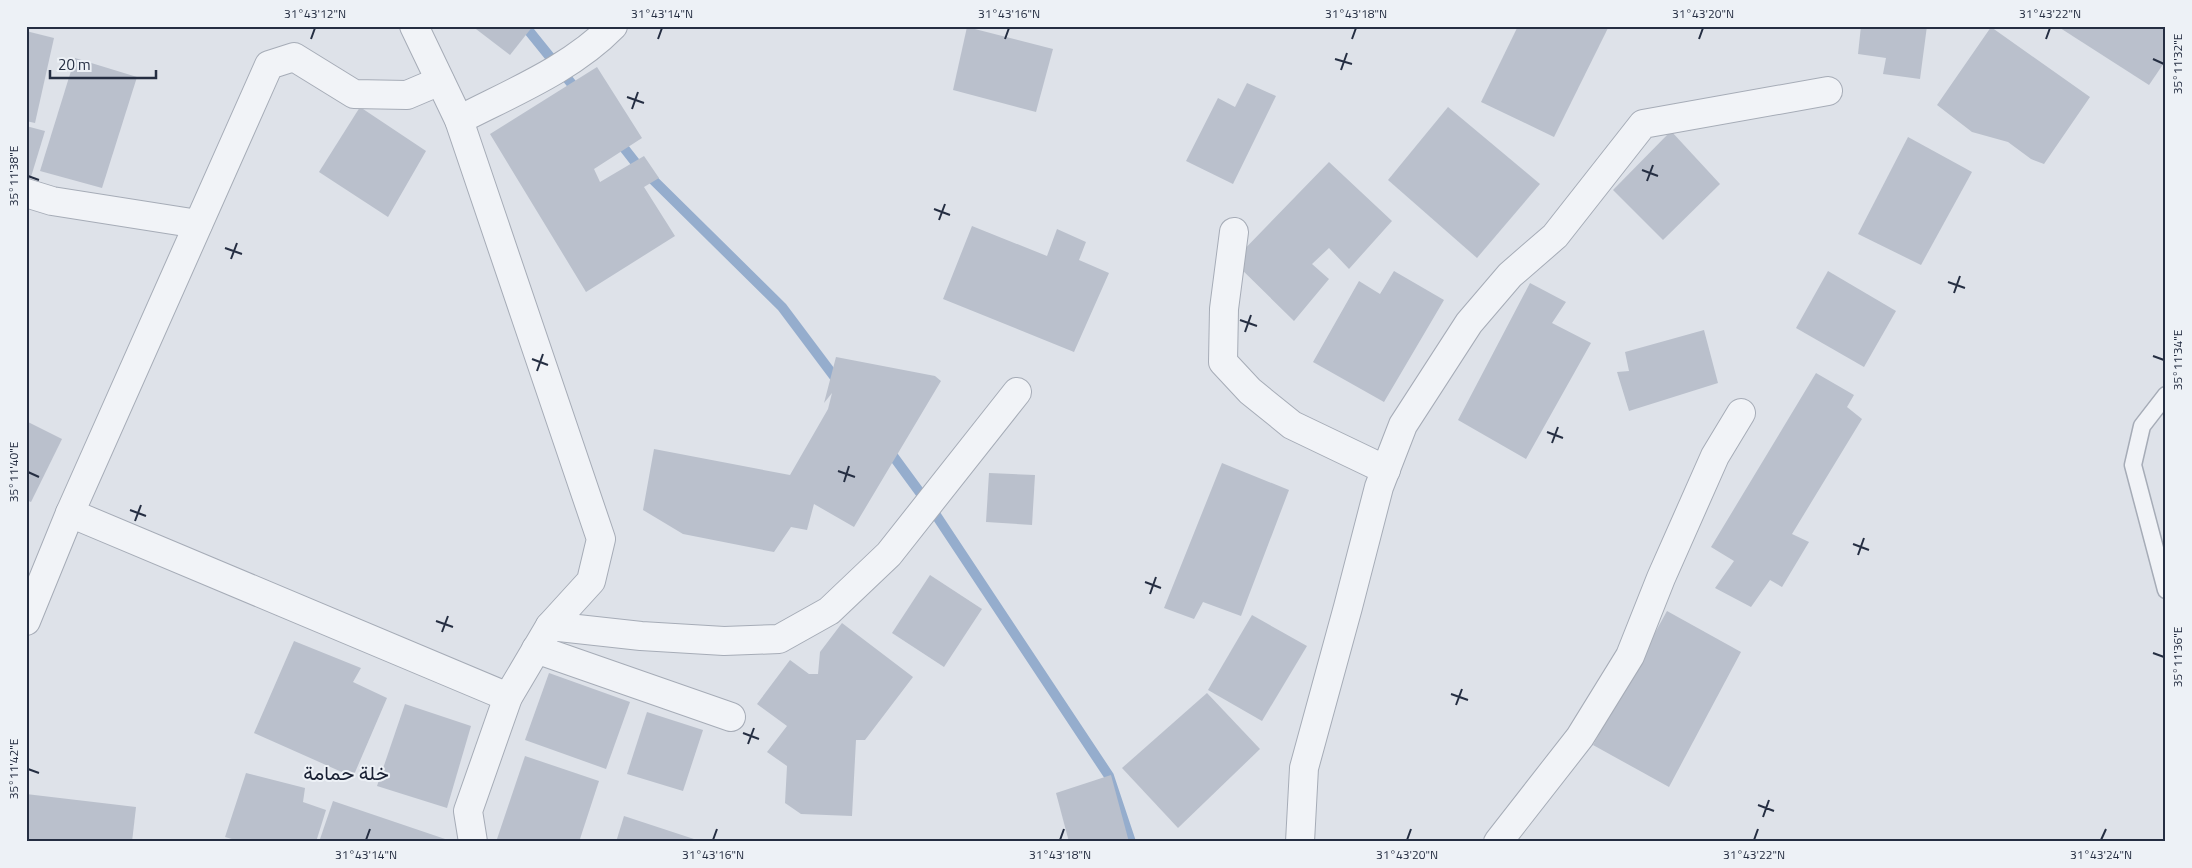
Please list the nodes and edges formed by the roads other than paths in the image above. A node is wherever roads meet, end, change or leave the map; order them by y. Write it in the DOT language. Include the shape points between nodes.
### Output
graph roads {
  1 [pos="414,26"];
  2 [pos="613,26"];
  3 [pos="440,81"];
  4 [pos="1828,90"];
  5 [pos="459,120"];
  6 [pos="26,193"];
  7 [pos="198,224"];
  8 [pos="1234,232"];
  9 [pos="1017,392"];
  10 [pos="2166,395"];
  11 [pos="1741,414"];
  12 [pos="1386,470"];
  13 [pos="70,513"];
  14 [pos="2166,590"];
  15 [pos="26,621"];
  16 [pos="550,626"];
  17 [pos="536,649"];
  18 [pos="508,697"];
  19 [pos="731,717"];
  20 [pos="473,842"];
  21 [pos="1300,842"];
  22 [pos="1498,842"];
  1 -- 3 [label="street"];
  2 -- 5 [label="street" via="597,43 538,80"];
  3 -- 5 [label="street"];
  3 -- 7 [label="street" via="407,95 354,94 294,57 270,65"];
  4 -- 12 [label="street" via="1643,124 1554,236 1510,275 1469,322 1403,425"];
  5 -- 16 [label="street" via="601,539 591,581"];
  6 -- 7 [label="street" via="52,201"];
  7 -- 13 [label="street"];
  8 -- 12 [label="street" via="1224,308 1223,362 1250,391 1292,425"];
  9 -- 16 [label="street" via="889,554 829,611 779,639 641,636"];
  10 -- 14 [label="lane" via="2142,426 2133,465"];
  11 -- 22 [label="street" via="1714,456 1630,656 1580,737"];
  12 -- 21 [label="street" via="1304,768"];
  13 -- 15 [label="street"];
  13 -- 18 [label="street"];
  16 -- 17 [label="street"];
  17 -- 18 [label="street"];
  17 -- 19 [label="street"];
  18 -- 20 [label="street" via="468,811"];
}
